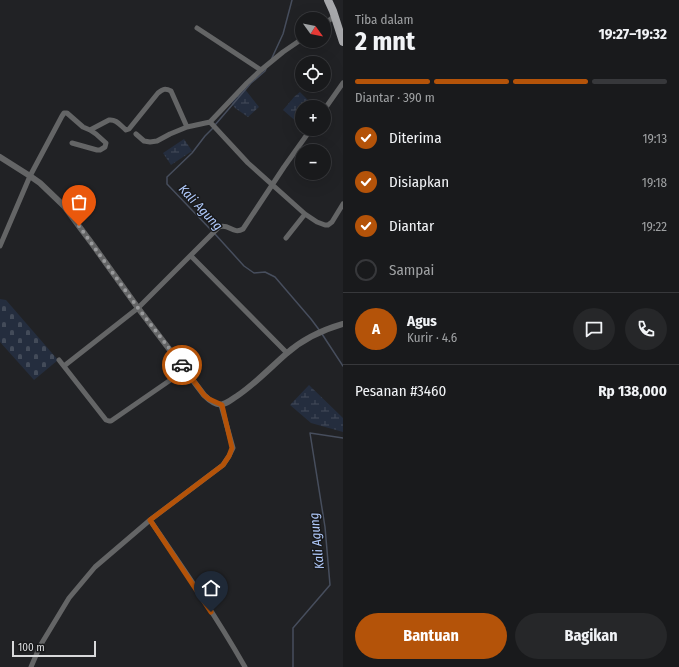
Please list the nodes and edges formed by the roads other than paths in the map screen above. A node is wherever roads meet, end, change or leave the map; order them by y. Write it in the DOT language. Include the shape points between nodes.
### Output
graph roads {
  1 [pos="328,0"];
  2 [pos="334,14"];
  3 [pos="331,17"];
  4 [pos="197,28"];
  5 [pos="343,42"];
  6 [pos="295,43"];
  7 [pos="262,69"];
  8 [pos="343,83"];
  9 [pos="331,100"];
  10 [pos="211,123"];
  11 [pos="187,127"];
  12 [pos="90,130"];
  13 [pos="136,134"];
  14 [pos="306,136"];
  15 [pos="72,143"];
  16 [pos="0,157"];
  17 [pos="30,176"];
  18 [pos="273,185"];
  19 [pos="343,204"];
  20 [pos="305,214"];
  21 [pos="286,238"];
  22 [pos="0,246"];
  23 [pos="191,256"];
  24 [pos="138,308"];
  25 [pos="343,324"];
  26 [pos="287,353"];
  27 [pos="59,360"];
  28 [pos="64,366"];
  29 [pos="184,369"];
  30 [pos="222,405"];
  31 [pos="150,520"];
  32 [pos="31,667"];
  33 [pos="245,667"];
  1 -- 2 [label="main road"];
  2 -- 3 [label="street"];
  2 -- 5 [label="main road"];
  4 -- 7 [label="street"];
  6 -- 7 [label="street"];
  7 -- 10 [label="street"];
  8 -- 9 [label="street"];
  10 -- 11 [label="street"];
  10 -- 18 [label="street" via="248,163"];
  11 -- 12 [label="street" via="171,91 167,89 158,93 129,129 126,130 115,121 109,120"];
  11 -- 13 [label="street" via="150,142 144,141"];
  12 -- 15 [label="street" via="106,142 100,150"];
  12 -- 17 [label="street" via="64,113"];
  14 -- 18 [label="street"];
  16 -- 17 [label="street"];
  17 -- 22 [label="street"];
  17 -- 24 [label="street" via="64,206"];
  18 -- 20 [label="street"];
  18 -- 23 [label="street" via="243,229 239,232 225,226 219,227"];
  19 -- 20 [label="street" via="328,226"];
  20 -- 21 [label="street"];
  23 -- 24 [label="street"];
  23 -- 26 [label="street"];
  24 -- 28 [label="street"];
  24 -- 29 [label="street"];
  25 -- 26 [label="street" via="316,333"];
  26 -- 30 [label="street" via="241,393"];
  27 -- 28 [label="street"];
  28 -- 29 [label="street" via="109,421"];
  29 -- 30 [label="street" via="204,395"];
  30 -- 31 [label="street" via="232,448 229,456 223,465"];
  31 -- 32 [label="street" via="95,567 69,598 40,646"];
  31 -- 33 [label="street"];
}
